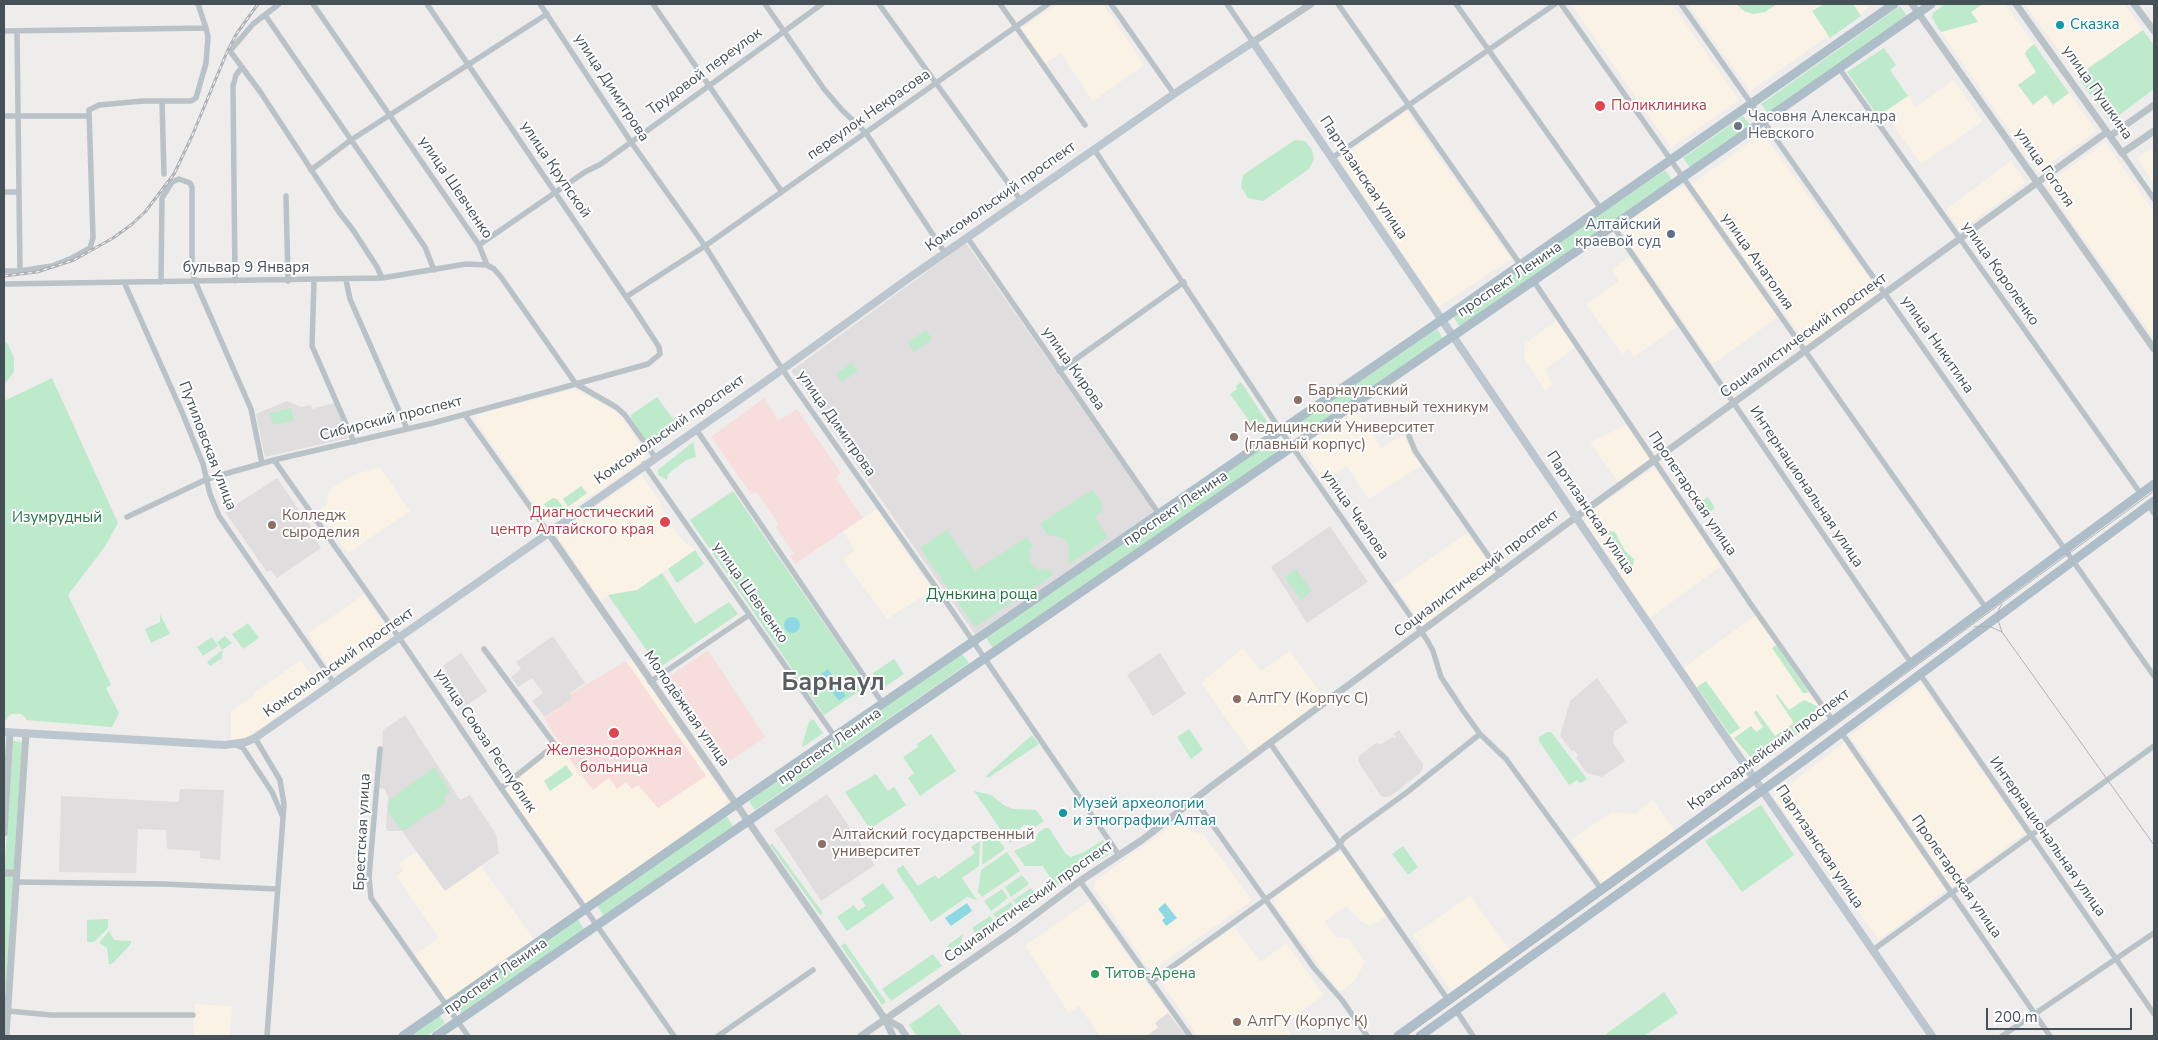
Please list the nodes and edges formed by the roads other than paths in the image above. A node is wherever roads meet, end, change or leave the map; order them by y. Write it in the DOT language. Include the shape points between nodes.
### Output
graph roads {
  1 [pos="198,4"];
  2 [pos="279,4"];
  3 [pos="313,4"];
  4 [pos="427,4"];
  5 [pos="540,4"];
  6 [pos="654,4"];
  7 [pos="764,4"];
  8 [pos="822,4"];
  9 [pos="879,4"];
  10 [pos="1000,4"];
  11 [pos="1048,4"];
  12 [pos="1110,4"];
  13 [pos="1227,4"];
  14 [pos="1311,4"];
  15 [pos="1338,4"];
  16 [pos="1456,4"];
  17 [pos="1555,4"];
  18 [pos="1560,4"];
  19 [pos="1681,4"];
  20 [pos="1894,4"];
  21 [pos="1912,4"];
  22 [pos="1931,4"];
  23 [pos="2016,4"];
  24 [pos="2134,4"];
  25 [pos="1918,13"];
  26 [pos="546,14"];
  27 [pos="265,15"];
  28 [pos="1016,26"];
  29 [pos="206,28"];
  30 [pos="783,30"];
  31 [pos="4,31"];
  32 [pos="17,31"];
  33 [pos="2154,31"];
  34 [pos="1253,42"];
  35 [pos="1488,50"];
  36 [pos="469,64"];
  37 [pos="242,67"];
  38 [pos="1839,68"];
  39 [pos="936,83"];
  40 [pos="710,86"];
  41 [pos="1174,94"];
  42 [pos="162,102"];
  43 [pos="1752,103"];
  44 [pos="1410,105"];
  45 [pos="2154,105"];
  46 [pos="89,113"];
  47 [pos="391,115"];
  48 [pos="4,116"];
  49 [pos="18,116"];
  50 [pos="1763,120"];
  51 [pos="1084,125"];
  52 [pos="2154,131"];
  53 [pos="866,133"];
  54 [pos="2109,134"];
  55 [pos="351,140"];
  56 [pos="631,142"];
  57 [pos="1094,149"];
  58 [pos="2122,153"];
  59 [pos="1668,157"];
  60 [pos="1332,158"];
  61 [pos="311,170"];
  62 [pos="164,174"];
  63 [pos="1682,177"];
  64 [pos="2037,182"];
  65 [pos="4,192"];
  66 [pos="18,192"];
  67 [pos="782,192"];
  68 [pos="554,193"];
  69 [pos="286,196"];
  70 [pos="2154,199"];
  71 [pos="1021,201"];
  72 [pos="1601,209"];
  73 [pos="1613,226"];
  74 [pos="967,238"];
  75 [pos="1960,239"];
  76 [pos="479,245"];
  77 [pos="705,246"];
  78 [pos="945,253"];
  79 [pos="1520,264"];
  80 [pos="487,265"];
  81 [pos="434,270"];
  82 [pos="4,271"];
  83 [pos="20,271"];
  84 [pos="382,278"];
  85 [pos="314,280"];
  86 [pos="346,280"];
  87 [pos="1533,280"];
  88 [pos="195,281"];
  89 [pos="235,281"];
  90 [pos="288,281"];
  91 [pos="124,282"];
  92 [pos="161,282"];
  93 [pos="1184,282"];
  94 [pos="4,284"];
  95 [pos="1885,294"];
  96 [pos="626,297"];
  97 [pos="1443,319"];
  98 [pos="1454,335"];
  99 [pos="2154,349"];
  100 [pos="661,352"];
  101 [pos="1806,352"];
  102 [pos="782,369"];
  103 [pos="1059,371"];
  104 [pos="576,384"];
  105 [pos="1734,404"];
  106 [pos="465,415"];
  107 [pos="407,429"];
  108 [pos="696,429"];
  109 [pos="1281,431"];
  110 [pos="1409,436"];
  111 [pos="354,442"];
  112 [pos="1292,446"];
  113 [pos="655,457"];
  114 [pos="274,460"];
  115 [pos="1656,461"];
  116 [pos="262,464"];
  117 [pos="644,464"];
  118 [pos="207,479"];
  119 [pos="2154,484"];
  120 [pos="2141,494"];
  121 [pos="2152,506"];
  122 [pos="1159,514"];
  123 [pos="127,517"];
  124 [pos="1576,517"];
  125 [pos="548,532"];
  126 [pos="2066,549"];
  127 [pos="2074,560"];
  128 [pos="1501,574"];
  129 [pos="1986,608"];
  130 [pos="749,615"];
  131 [pos="1421,632"];
  132 [pos="399,637"];
  133 [pos="973,642"];
  134 [pos="484,649"];
  135 [pos="984,657"];
  136 [pos="1911,663"];
  137 [pos="1920,674"];
  138 [pos="2154,676"];
  139 [pos="650,682"];
  140 [pos="334,683"];
  141 [pos="1860,700"];
  142 [pos="883,704"];
  143 [pos="1869,712"];
  144 [pos="1833,720"];
  145 [pos="7,732"];
  146 [pos="1841,732"];
  147 [pos="26,733"];
  148 [pos="1480,734"];
  149 [pos="835,737"];
  150 [pos="255,738"];
  151 [pos="1270,743"];
  152 [pos="236,745"];
  153 [pos="2154,746"];
  154 [pos="380,749"];
  155 [pos="1755,778"];
  156 [pos="501,788"];
  157 [pos="1763,790"];
  158 [pos="1195,800"];
  159 [pos="736,804"];
  160 [pos="748,821"];
  161 [pos="284,822"];
  162 [pos="4,833"];
  163 [pos="2031,836"];
  164 [pos="1340,843"];
  165 [pos="1119,855"];
  166 [pos="4,873"];
  167 [pos="16,873"];
  168 [pos="1080,881"];
  169 [pos="16,882"];
  170 [pos="277,889"];
  171 [pos="1601,889"];
  172 [pos="1952,894"];
  173 [pos="1264,899"];
  174 [pos="585,909"];
  175 [pos="1566,914"];
  176 [pos="596,925"];
  177 [pos="1574,925"];
  178 [pos="2154,934"];
  179 [pos="1873,950"];
  180 [pos="2116,959"];
  181 [pos="813,970"];
  182 [pos="1151,982"];
  183 [pos="1448,1000"];
  184 [pos="446,1006"];
  185 [pos="1456,1010"];
  186 [pos="8,1011"];
  187 [pos="2034,1014"];
  188 [pos="2154,1014"];
  189 [pos="193,1015"];
  190 [pos="885,1019"];
  191 [pos="457,1021"];
  192 [pos="6,1036"];
  193 [pos="267,1036"];
  194 [pos="403,1036"];
  195 [pos="436,1036"];
  196 [pos="468,1036"];
  197 [pos="674,1036"];
  198 [pos="718,1036"];
  199 [pos="861,1036"];
  200 [pos="893,1036"];
  201 [pos="906,1036"];
  202 [pos="1190,1036"];
  203 [pos="1367,1036"];
  204 [pos="1398,1036"];
  205 [pos="1420,1036"];
  206 [pos="1473,1036"];
  207 [pos="1932,1036"];
  208 [pos="2002,1036"];
  209 [pos="2050,1036"];
  1 -- 29 [label="street"];
  2 -- 27 [label="street"];
  3 -- 47 [label="street, улица Шевченко"];
  4 -- 36 [label="street, улица Крупской"];
  5 -- 26 [label="street, улица Димитрова"];
  6 -- 40 [label="street"];
  7 -- 30 [label="street"];
  8 -- 30 [label="street, Трудовой переулок"];
  9 -- 39 [label="street"];
  10 -- 28 [label="street"];
  11 -- 28 [label="street, переулок Некрасова"];
  12 -- 41 [label="street"];
  13 -- 34 [label="street, Партизанская улица"];
  14 -- 34 [label="street, Комсомольский проспект"];
  15 -- 44 [label="street"];
  16 -- 35 [label="street"];
  17 -- 35 [label="street"];
  18 -- 59 [label="street, улица Анатолия"];
  19 -- 43 [label="street, улица Никитина"];
  20 -- 43 [label="main road, проспект Ленина"];
  21 -- 25 [label="street, улица Гоголя"];
  22 -- 25 [label="main road, проспект Ленина"];
  23 -- 54 [label="street, улица Пушкина"];
  24 -- 33 [label="street"];
  25 -- 38 [label="main road, проспект Ленина"];
  25 -- 64 [label="street, улица Гоголя"];
  26 -- 36 [label="street"];
  26 -- 56 [label="street, улица Димитрова"];
  27 -- 37 [label="street" via="244,33 230,51"];
  27 -- 55 [label="street"];
  28 -- 39 [label="street, переулок Некрасова"];
  28 -- 51 [label="street"];
  29 -- 32 [label="street"];
  29 -- 42 [label="street" via="206,64 196,98"];
  30 -- 40 [label="street, Трудовой переулок"];
  30 -- 53 [label="street" via="824,89"];
  31 -- 32 [label="street"];
  32 -- 49 [label="street"];
  34 -- 41 [label="main road, Комсомольский проспект"];
  34 -- 60 [label="main road, Партизанская улица"];
  35 -- 44 [label="street"];
  35 -- 72 [label="street"];
  36 -- 47 [label="street"];
  36 -- 68 [label="street, улица Крупской"];
  37 -- 61 [label="street"];
  37 -- 89 [label="street" via="236,75 233,93"];
  38 -- 50 [label="main road, проспект Ленина"];
  38 -- 75 [label="street, улица Короленко"];
  39 -- 53 [label="street, переулок Некрасова"];
  39 -- 71 [label="street"];
  40 -- 56 [label="street, Трудовой переулок"];
  40 -- 67 [label="street"];
  41 -- 57 [label="main road, Комсомольский проспект"];
  42 -- 46 [label="street" via="99,105"];
  42 -- 62 [label="street"];
  43 -- 50 [label="street, улица Никитина"];
  43 -- 59 [label="main road, проспект Ленина"];
  44 -- 60 [label="street"];
  44 -- 79 [label="street"];
  45 -- 54 [label="street, Социалистический проспект"];
  46 -- 49 [label="street"];
  46 -- 83 [label="street" via="93,238 90,248 52,266"];
  47 -- 55 [label="street"];
  47 -- 76 [label="street, улица Шевченко"];
  48 -- 49 [label="street"];
  49 -- 66 [label="street"];
  50 -- 63 [label="main road, проспект Ленина"];
  50 -- 95 [label="street, улица Никитина"];
  52 -- 58 [label="street"];
  53 -- 67 [label="street, переулок Некрасова"];
  53 -- 78 [label="street"];
  54 -- 58 [label="street, улица Пушкина"];
  54 -- 64 [label="street, Социалистический проспект"];
  55 -- 61 [label="street"];
  55 -- 81 [label="street" via="425,247"];
  56 -- 68 [label="street, Трудовой переулок"];
  56 -- 77 [label="street, улица Димитрова"];
  57 -- 71 [label="main road, Комсомольский проспект"];
  57 -- 93 [label="street, улица Чкалова"];
  58 -- 70 [label="street, улица Пушкина"];
  59 -- 63 [label="street, улица Анатолия"];
  59 -- 72 [label="main road, проспект Ленина"];
  60 -- 97 [label="main road, Партизанская улица"];
  61 -- 84 [label="street"];
  63 -- 73 [label="main road, проспект Ленина"];
  63 -- 101 [label="street, улица Анатолия"];
  64 -- 75 [label="street, Социалистический проспект"];
  64 -- 99 [label="street, улица Гоголя"];
  65 -- 66 [label="street"];
  66 -- 83 [label="street"];
  67 -- 77 [label="street, переулок Некрасова"];
  68 -- 76 [label="street, Трудовой переулок"];
  68 -- 96 [label="street, улица Крупской"];
  69 -- 90 [label="street"];
  71 -- 74 [label="main road, Комсомольский проспект"];
  72 -- 79 [label="main road, проспект Ленина"];
  73 -- 87 [label="main road, проспект Ленина"];
  73 -- 105 [label="street, Интернациональная улица"];
  74 -- 78 [label="main road, Комсомольский проспект"];
  74 -- 103 [label="street, улица Кирова"];
  75 -- 95 [label="street, Социалистический проспект"];
  75 -- 120 [label="street, улица Короленко"];
  76 -- 80 [label="street, улица Шевченко"];
  77 -- 96 [label="street, переулок Некрасова"];
  77 -- 102 [label="street, улица Димитрова"];
  78 -- 102 [label="main road, Комсомольский проспект"];
  79 -- 97 [label="main road, проспект Ленина"];
  80 -- 81 [label="street, бульвар 9 Января" via="466,264"];
  80 -- 104 [label="street, улица Шевченко" via="501,277"];
  81 -- 84 [label="street, бульвар 9 Января"];
  82 -- 83 [label="street"];
  84 -- 86 [label="street, бульвар 9 Января"];
  85 -- 86 [label="street, бульвар 9 Января"];
  85 -- 90 [label="street, бульвар 9 Января"];
  85 -- 111 [label="street" via="312,346"];
  86 -- 107 [label="street" via="350,299"];
  87 -- 98 [label="main road, проспект Ленина"];
  87 -- 115 [label="street, Пролетарская улица"];
  88 -- 89 [label="street, бульвар 9 Января"];
  88 -- 92 [label="street, бульвар 9 Января"];
  88 -- 92 [label="street" via="192,270 192,187 186,181 175,180 162,198"];
  88 -- 116 [label="street" via="250,409"];
  89 -- 90 [label="street, бульвар 9 Января"];
  91 -- 92 [label="street, бульвар 9 Января"];
  91 -- 94 [label="street, бульвар 9 Января"];
  91 -- 118 [label="street, Путиловская улица" via="182,412"];
  93 -- 103 [label="street"];
  93 -- 109 [label="street, улица Чкалова"];
  95 -- 101 [label="street, Социалистический проспект"];
  95 -- 126 [label="street, улица Никитина"];
  96 -- 100 [label="street, улица Крупской"];
  97 -- 98 [label="main road, Партизанская улица"];
  97 -- 109 [label="main road, проспект Ленина"];
  98 -- 112 [label="main road, проспект Ленина"];
  98 -- 124 [label="main road, Партизанская улица"];
  100 -- 104 [label="street, Сибирский проспект" via="648,364"];
  101 -- 105 [label="street, Социалистический проспект"];
  101 -- 129 [label="street, улица Анатолия"];
  102 -- 108 [label="main road, Комсомольский проспект"];
  102 -- 133 [label="street, улица Димитрова"];
  103 -- 122 [label="street, улица Кирова"];
  104 -- 106 [label="street, Сибирский проспект"];
  104 -- 113 [label="street" via="616,407"];
  105 -- 115 [label="street, Социалистический проспект"];
  105 -- 136 [label="street, Интернациональная улица"];
  106 -- 107 [label="street, Сибирский проспект"];
  106 -- 125 [label="street, Молодёжная улица"];
  107 -- 111 [label="street, Сибирский проспект"];
  108 -- 113 [label="main road, Комсомольский проспект"];
  108 -- 142 [label="street"];
  109 -- 112 [label="street, улица Чкалова"];
  109 -- 122 [label="main road, проспект Ленина"];
  110 -- 128 [label="street" via="1415,451"];
  111 -- 114 [label="street, Сибирский проспект"];
  112 -- 131 [label="street, улица Чкалова"];
  112 -- 135 [label="main road, проспект Ленина"];
  113 -- 117 [label="main road, Комсомольский проспект"];
  114 -- 116 [label="street, Сибирский проспект"];
  114 -- 132 [label="street, улица Союза Республик"];
  115 -- 124 [label="street, Социалистический проспект"];
  115 -- 144 [label="street, Пролетарская улица" via="1750,603"];
  116 -- 118 [label="street, Сибирский проспект"];
  117 -- 125 [label="main road, Комсомольский проспект"];
  117 -- 130 [label="street, улица Шевченко"];
  118 -- 123 [label="street, Сибирский проспект"];
  118 -- 140 [label="street, Путиловская улица" via="219,516"];
  119 -- 120 [label="main road, Красноармейский проспект"];
  120 -- 126 [label="main road, Красноармейский проспект"];
  121 -- 127 [label="main road, Красноармейский проспект"];
  122 -- 133 [label="main road, проспект Ленина"];
  124 -- 128 [label="street, Социалистический проспект"];
  124 -- 155 [label="main road, Партизанская улица"];
  125 -- 132 [label="main road, Комсомольский проспект"];
  125 -- 139 [label="street, Молодёжная улица"];
  126 -- 127 [label="street, улица Никитина"];
  126 -- 129 [label="main road, Красноармейский проспект"];
  127 -- 137 [label="main road, Красноармейский проспект"];
  127 -- 138 [label="street, улица Никитина"];
  128 -- 131 [label="street, Социалистический проспект"];
  129 -- 136 [label="main road, Красноармейский проспект"];
  130 -- 139 [label="street"];
  130 -- 149 [label="street, улица Шевченко"];
  131 -- 148 [label="street, улица Чкалова" via="1433,651 1441,677"];
  131 -- 151 [label="street, Социалистический проспект"];
  132 -- 140 [label="main road, Комсомольский проспект"];
  132 -- 156 [label="street, улица Союза Республик"];
  133 -- 135 [label="street, улица Димитрова"];
  133 -- 142 [label="main road, проспект Ленина"];
  134 -- 156 [label="street" via="555,745"];
  135 -- 160 [label="main road, проспект Ленина"];
  135 -- 165 [label="street, улица Димитрова"];
  136 -- 141 [label="main road, Красноармейский проспект"];
  137 -- 143 [label="main road, Красноармейский проспект"];
  137 -- 163 [label="street, Интернациональная улица"];
  139 -- 159 [label="street, Молодёжная улица"];
  140 -- 150 [label="main road, Комсомольский проспект"];
  141 -- 143 [label="main road"];
  141 -- 144 [label="main road, Красноармейский проспект"];
  142 -- 149 [label="main road, проспект Ленина"];
  143 -- 146 [label="main road, Красноармейский проспект"];
  144 -- 155 [label="main road, Красноармейский проспект"];
  145 -- 147 [label="main road, Комсомольский проспект"];
  145 -- 162 [label="street"];
  146 -- 157 [label="main road, Красноармейский проспект"];
  146 -- 172 [label="street, Пролетарская улица"];
  147 -- 152 [label="main road, Комсомольский проспект"];
  147 -- 167 [label="street"];
  148 -- 164 [label="street"];
  148 -- 171 [label="street, улица Чкалова" via="1506,759"];
  149 -- 159 [label="main road, проспект Ленина"];
  150 -- 152 [label="main road, Комсомольский проспект"];
  150 -- 161 [label="street" via="280,780"];
  151 -- 158 [label="street, Социалистический проспект"];
  151 -- 164 [label="street"];
  152 -- 161 [label="street" via="243,748 272,792"];
  153 -- 163 [label="street"];
  154 -- 184 [label="street, Брестская улица" via="369,877 371,898"];
  155 -- 157 [label="main road, Партизанская улица"];
  155 -- 171 [label="main road, Красноармейский проспект"];
  156 -- 174 [label="street, улица Союза Республик"];
  157 -- 177 [label="main road, Красноармейский проспект"];
  157 -- 179 [label="main road, Партизанская улица"];
  158 -- 165 [label="street, Социалистический проспект"];
  158 -- 173 [label="street"];
  159 -- 160 [label="street, Молодёжная улица"];
  159 -- 174 [label="main road, проспект Ленина"];
  160 -- 176 [label="main road, проспект Ленина"];
  160 -- 190 [label="street, Молодёжная улица"];
  161 -- 170 [label="street"];
  163 -- 172 [label="street"];
  163 -- 180 [label="street, Интернациональная улица"];
  164 -- 173 [label="street"];
  164 -- 183 [label="street"];
  165 -- 168 [label="street, Социалистический проспект"];
  166 -- 167 [label="street"];
  167 -- 169 [label="street"];
  168 -- 182 [label="street"];
  168 -- 190 [label="street, Социалистический проспект"];
  169 -- 170 [label="street"];
  169 -- 186 [label="street"];
  170 -- 193 [label="street"];
  171 -- 175 [label="main road, Красноармейский проспект"];
  172 -- 179 [label="street"];
  172 -- 187 [label="street, Пролетарская улица"];
  173 -- 182 [label="street"];
  173 -- 203 [label="street"];
  174 -- 176 [label="street, улица Союза Республик"];
  174 -- 184 [label="main road, проспект Ленина"];
  175 -- 177 [label="main road"];
  175 -- 183 [label="main road, Красноармейский проспект"];
  176 -- 191 [label="main road, проспект Ленина"];
  176 -- 197 [label="street, улица Союза Республик"];
  177 -- 185 [label="main road, Красноармейский проспект"];
  178 -- 180 [label="street"];
  179 -- 207 [label="main road, Партизанская улица"];
  180 -- 187 [label="street"];
  180 -- 188 [label="street, Интернациональная улица"];
  181 -- 198 [label="street"];
  182 -- 202 [label="street"];
  183 -- 204 [label="main road, Красноармейский проспект"];
  184 -- 191 [label="street, Брестская улица"];
  184 -- 194 [label="main road, проспект Ленина"];
  185 -- 205 [label="main road, Красноармейский проспект"];
  185 -- 206 [label="street"];
  186 -- 189 [label="street" via="51,1015"];
  186 -- 192 [label="street"];
  187 -- 208 [label="street"];
  187 -- 209 [label="street, Пролетарская улица"];
  190 -- 199 [label="street, Социалистический проспект"];
  190 -- 200 [label="street, Молодёжная улица"];
  190 -- 201 [label="street, Молодёжная улица" via="900,1027"];
  191 -- 195 [label="main road, проспект Ленина"];
  191 -- 196 [label="street, Брестская улица"];
}
